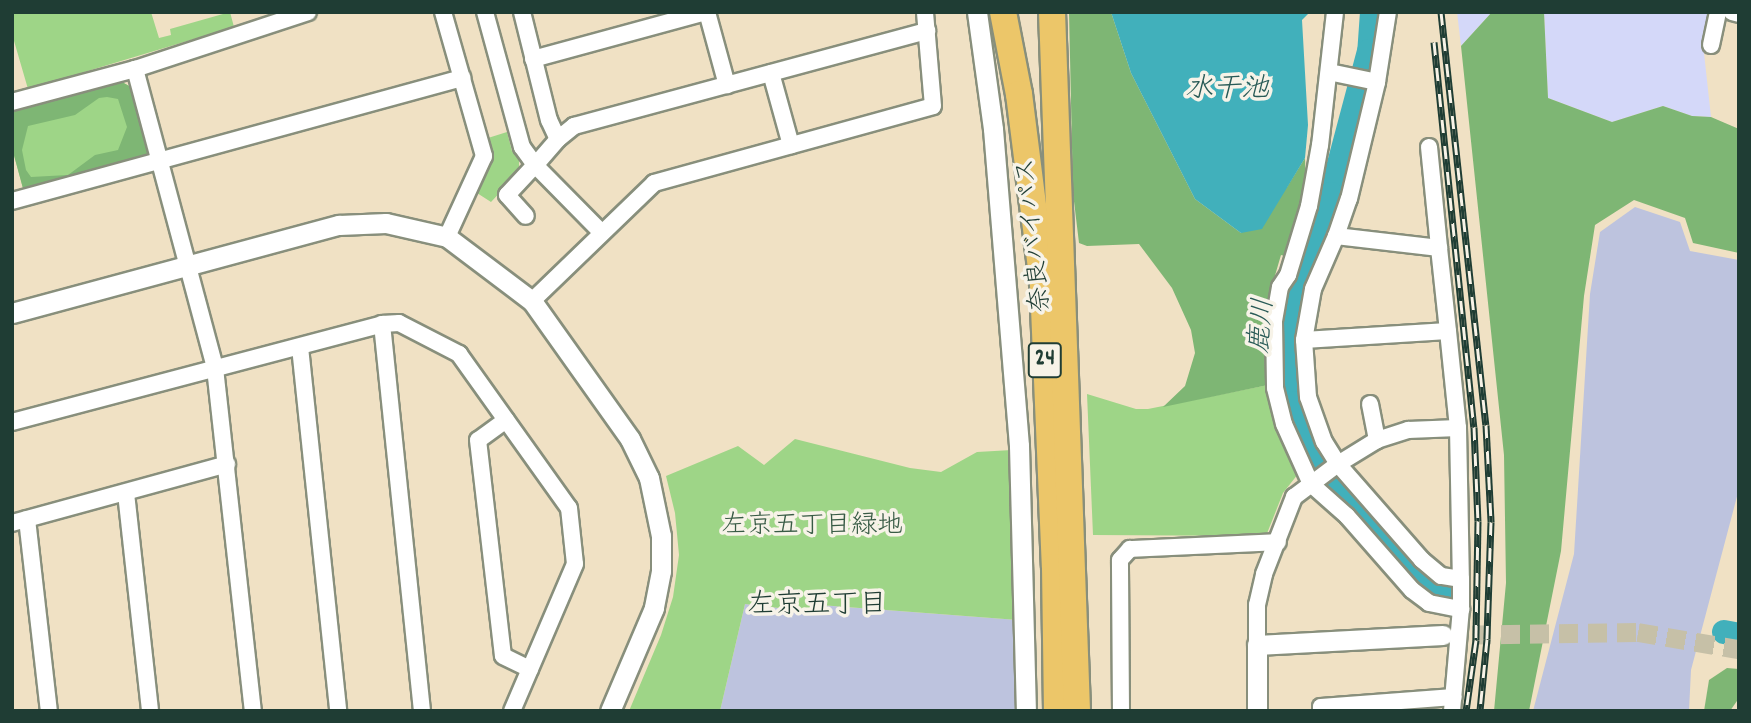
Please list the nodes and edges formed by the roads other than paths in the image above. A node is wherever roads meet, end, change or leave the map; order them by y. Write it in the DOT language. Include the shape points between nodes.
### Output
graph roads {
  1 [pos="307,12"];
  2 [pos="443,12"];
  3 [pos="485,12"];
  4 [pos="522,12"];
  5 [pos="706,12"];
  6 [pos="925,12"];
  7 [pos="977,12"];
  8 [pos="1003,12"];
  9 [pos="1052,12"];
  10 [pos="1335,12"];
  11 [pos="1388,12"];
  12 [pos="1718,12"];
  13 [pos="1732,12"];
  14 [pos="1739,14"];
  15 [pos="927,31"];
  16 [pos="1711,45"];
  17 [pos="533,59"];
  18 [pos="135,69"];
  19 [pos="1329,72"];
  20 [pos="771,73"];
  21 [pos="461,78"];
  22 [pos="1377,82"];
  23 [pos="727,85"];
  24 [pos="12,102"];
  25 [pos="558,139"];
  26 [pos="790,145"];
  27 [pos="1429,147"];
  28 [pos="159,161"];
  29 [pos="535,165"];
  30 [pos="12,201"];
  31 [pos="526,216"];
  32 [pos="603,233"];
  33 [pos="1336,236"];
  34 [pos="447,237"];
  35 [pos="1439,248"];
  36 [pos="188,265"];
  37 [pos="532,301"];
  38 [pos="12,313"];
  39 [pos="382,324"];
  40 [pos="1448,331"];
  41 [pos="1304,340"];
  42 [pos="300,347"];
  43 [pos="215,368"];
  44 [pos="1370,404"];
  45 [pos="506,420"];
  46 [pos="12,422"];
  47 [pos="1458,428"];
  48 [pos="1377,440"];
  49 [pos="227,464"];
  50 [pos="1325,474"];
  51 [pos="126,493"];
  52 [pos="19,521"];
  53 [pos="1278,542"];
  54 [pos="1461,579"];
  55 [pos="1461,609"];
  56 [pos="1443,635"];
  57 [pos="1257,645"];
  58 [pos="530,669"];
  59 [pos="1453,704"];
  60 [pos="49,711"];
  61 [pos="150,711"];
  62 [pos="253,711"];
  63 [pos="338,711"];
  64 [pos="422,711"];
  65 [pos="512,711"];
  66 [pos="610,711"];
  67 [pos="1026,711"];
  68 [pos="1056,711"];
  69 [pos="1077,711"];
  70 [pos="1121,711"];
  71 [pos="1257,711"];
  72 [pos="1321,711"];
  1 -- 18 [label="street"];
  2 -- 21 [label="street"];
  3 -- 29 [label="street" via="522,147"];
  4 -- 17 [label="street"];
  5 -- 17 [label="street"];
  5 -- 23 [label="street"];
  6 -- 15 [label="street"];
  7 -- 67 [label="street" via="993,129 1018,433"];
  8 -- 68 [label="highway, 奈良バイパス / 24" via="1019,94 1043,284"];
  9 -- 69 [label="highway, 奈良バイパス / 24"];
  10 -- 19 [label="street"];
  11 -- 22 [label="street"];
  12 -- 16 [label="street"];
  13 -- 14 [label="street"];
  15 -- 20 [label="street"];
  15 -- 26 [label="street" via="933,106"];
  17 -- 25 [label="street" via="548,120"];
  18 -- 24 [label="street"];
  18 -- 28 [label="street"];
  19 -- 22 [label="street"];
  19 -- 50 [label="street" via="1309,206 1280,287 1274,322 1275,388 1284,424"];
  20 -- 23 [label="street"];
  20 -- 26 [label="street"];
  21 -- 28 [label="street"];
  21 -- 34 [label="street" via="484,156"];
  22 -- 33 [label="street"];
  23 -- 25 [label="street" via="574,126"];
  25 -- 29 [label="street"];
  26 -- 32 [label="street" via="653,183"];
  27 -- 35 [label="street"];
  28 -- 30 [label="street"];
  28 -- 36 [label="street"];
  29 -- 31 [label="street" via="507,195"];
  29 -- 32 [label="street"];
  32 -- 37 [label="street"];
  33 -- 35 [label="street"];
  33 -- 41 [label="street" via="1313,289"];
  34 -- 36 [label="street" via="386,223 339,225"];
  34 -- 37 [label="street"];
  35 -- 40 [label="street"];
  36 -- 38 [label="street"];
  36 -- 43 [label="street"];
  37 -- 66 [label="street" via="630,439 649,478 658,512 661,571 654,608"];
  39 -- 42 [label="street"];
  39 -- 45 [label="street" via="399,323 459,354"];
  39 -- 64 [label="street"];
  40 -- 41 [label="street"];
  40 -- 47 [label="street"];
  41 -- 50 [label="street" via="1308,397 1325,442"];
  42 -- 43 [label="street"];
  42 -- 63 [label="street"];
  43 -- 46 [label="street"];
  43 -- 49 [label="street"];
  44 -- 48 [label="street"];
  45 -- 58 [label="street" via="569,508 575,564"];
  45 -- 58 [label="street" via="478,440 502,656"];
  47 -- 48 [label="street" via="1408,430"];
  47 -- 54 [label="street"];
  48 -- 50 [label="street"];
  49 -- 51 [label="street"];
  49 -- 62 [label="street"];
  50 -- 53 [label="street" via="1294,497"];
  50 -- 54 [label="street" via="1441,576"];
  50 -- 55 [label="street" via="1347,516 1412,590 1429,603"];
  51 -- 52 [label="street"];
  51 -- 61 [label="street"];
  52 -- 60 [label="street"];
  53 -- 57 [label="street" via="1257,605"];
  53 -- 70 [label="street" via="1130,549 1120,560"];
  54 -- 55 [label="street"];
  55 -- 59 [label="street"];
  56 -- 57 [label="street"];
  57 -- 71 [label="street"];
  58 -- 65 [label="street"];
  59 -- 72 [label="street" via="1321,707"];
}
